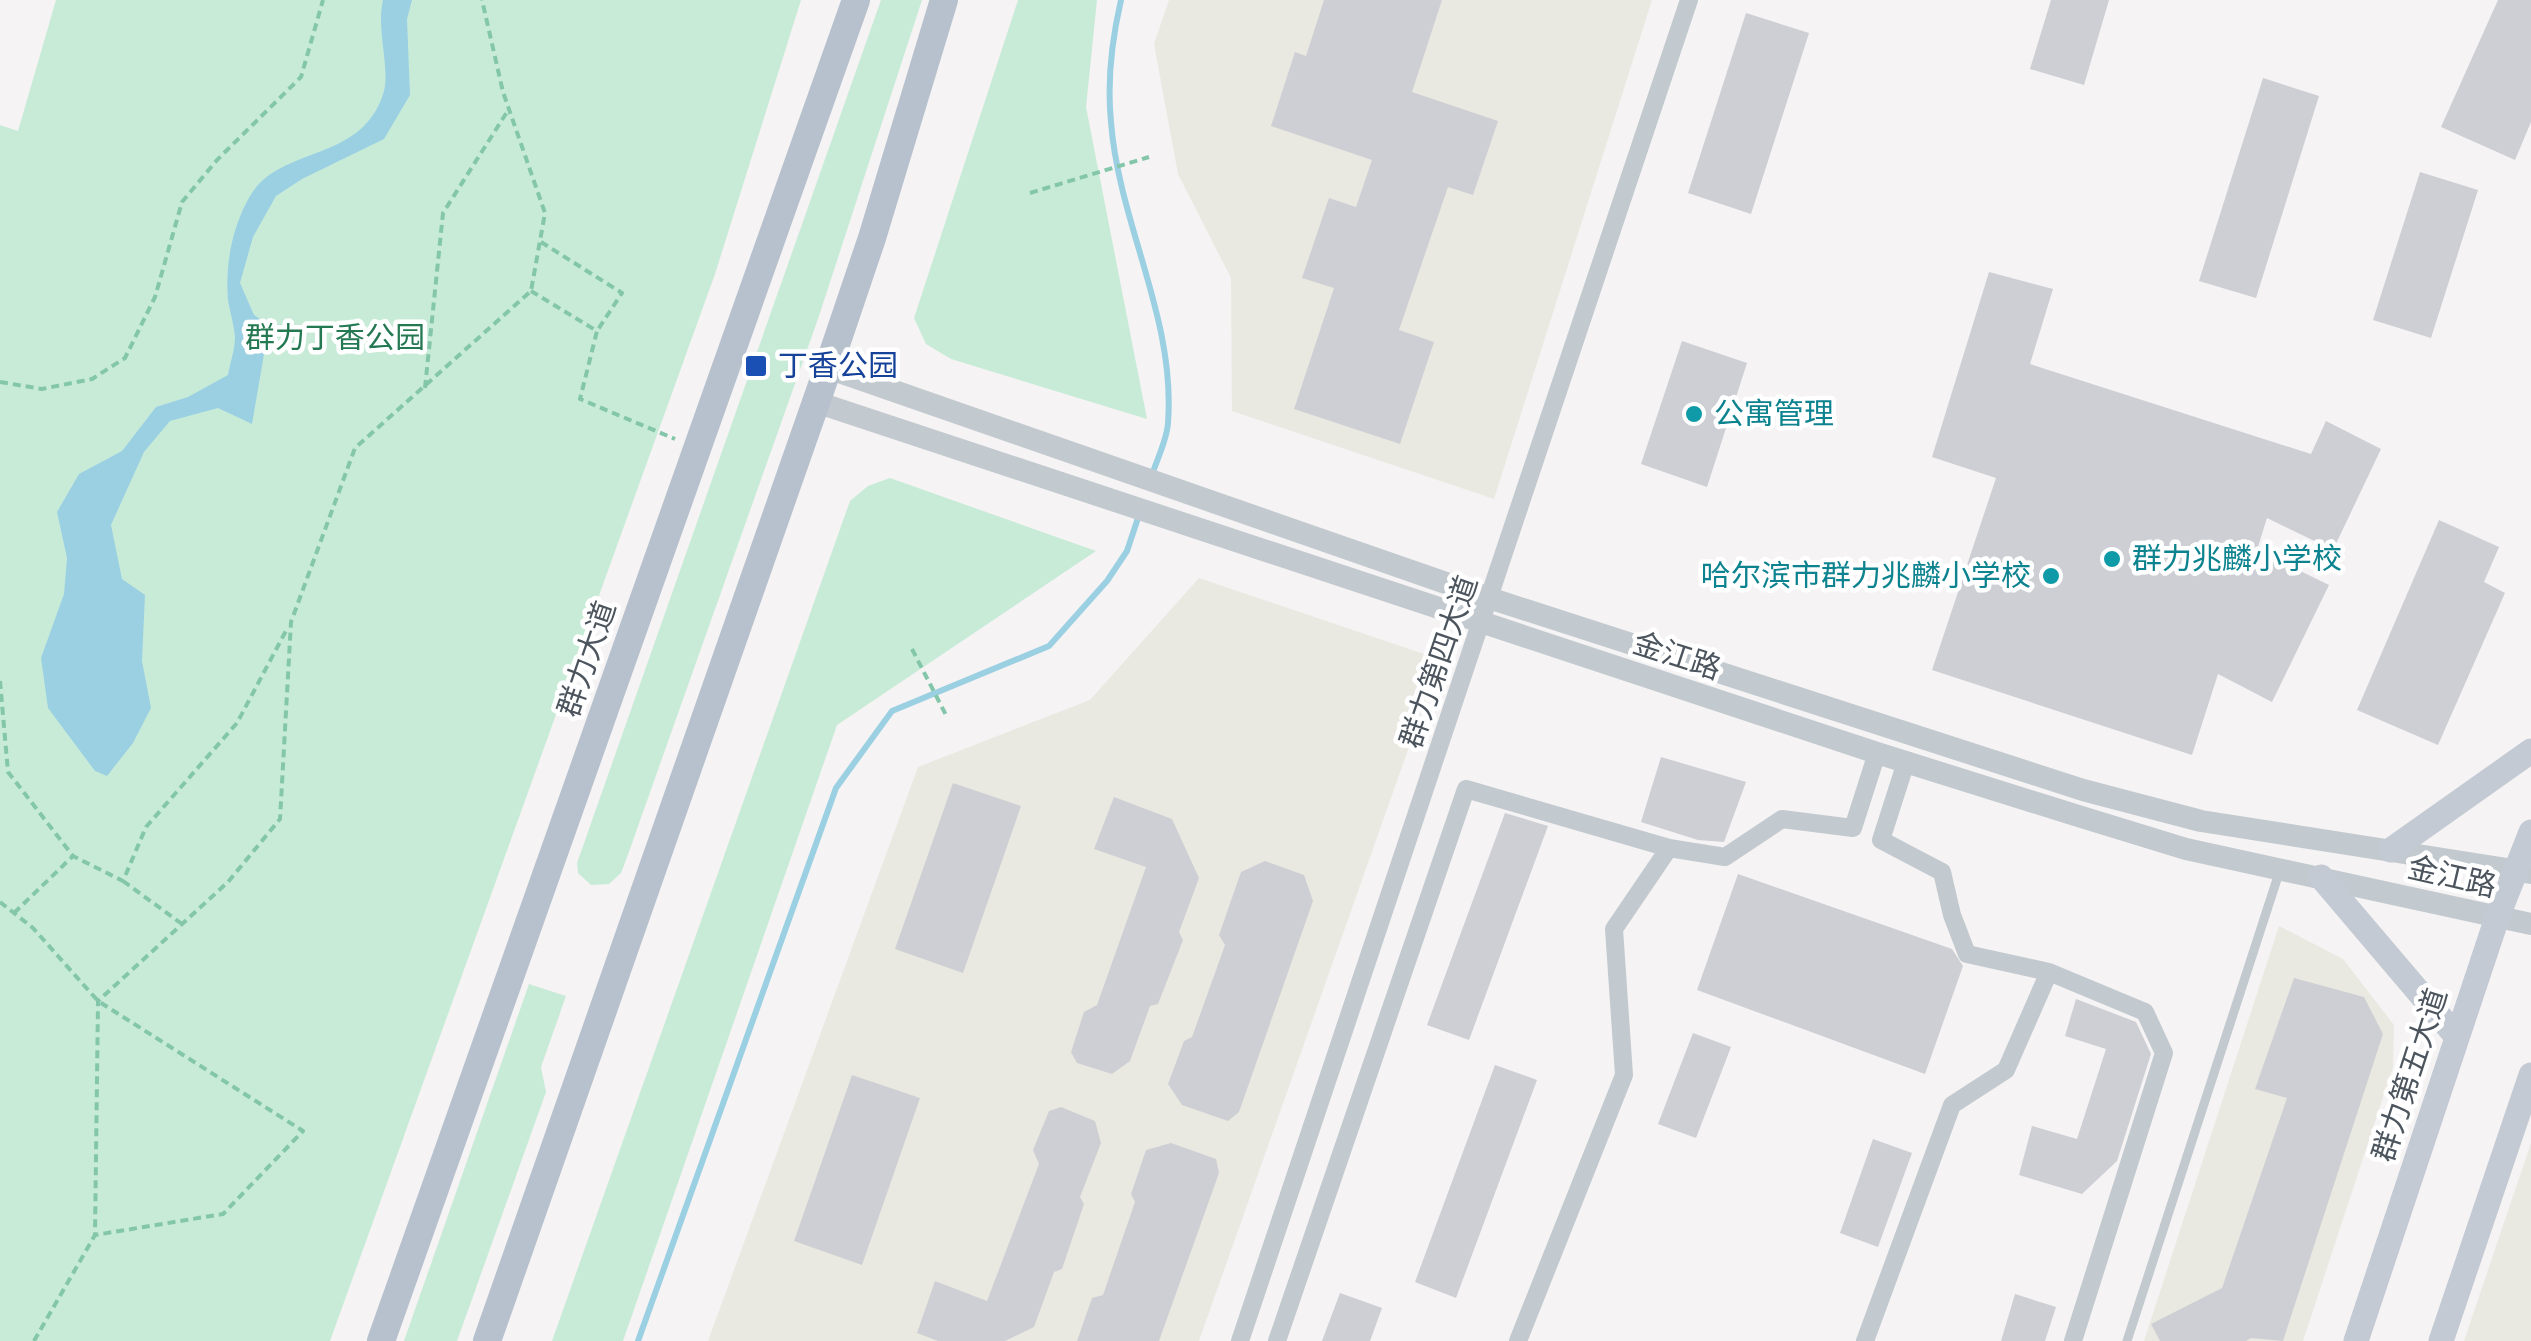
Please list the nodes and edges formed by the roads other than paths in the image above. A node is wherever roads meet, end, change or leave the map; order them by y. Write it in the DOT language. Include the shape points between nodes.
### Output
graph roads {
  1 [pos="840,0"];
  2 [pos="856,0"];
  3 [pos="944,0"];
  4 [pos="959,0"];
  5 [pos="1689,0"];
  6 [pos="775,223"];
  7 [pos="872,238"];
  8 [pos="828,368"];
  9 [pos="816,402"];
  10 [pos="1490,598"];
  11 [pos="1481,622"];
  12 [pos="2531,751"];
  13 [pos="1877,753"];
  14 [pos="1906,762"];
  15 [pos="2531,832"];
  16 [pos="1669,848"];
  17 [pos="2392,850"];
  18 [pos="2280,869"];
  19 [pos="2523,872"];
  20 [pos="2321,877"];
  21 [pos="2497,918"];
  22 [pos="2531,924"];
  23 [pos="2049,972"];
  24 [pos="2457,1037"];
  25 [pos="2528,1087"];
  26 [pos="381,1341"];
  27 [pos="487,1341"];
  28 [pos="1240,1341"];
  29 [pos="1277,1341"];
  30 [pos="1518,1341"];
  31 [pos="1866,1341"];
  32 [pos="2074,1341"];
  33 [pos="2127,1341"];
  34 [pos="2356,1341"];
  35 [pos="2442,1341"];
  1 -- 6 [label="main road"];
  2 -- 6 [label="main road, 群力大道"];
  3 -- 7 [label="main road"];
  4 -- 7 [label="main road"];
  5 -- 10 [label="street, 群力第四大道"];
  6 -- 26 [label="main road, 群力大道"];
  7 -- 8 [label="main road"];
  8 -- 9 [label="main road"];
  8 -- 10 [label="street, 金江路"];
  9 -- 11 [label="street, 金江路"];
  9 -- 27 [label="main road"];
  10 -- 11 [label="street, 群力第四大道"];
  10 -- 17 [label="street, 金江路" via="2083,790 2201,821"];
  11 -- 13 [label="street, 金江路"];
  11 -- 28 [label="street, 群力第四大道"];
  12 -- 17 [label="main road"];
  13 -- 14 [label="street, 金江路"];
  13 -- 16 [label="street" via="1853,828 1782,820 1725,856"];
  14 -- 18 [label="street, 金江路" via="2186,849"];
  14 -- 23 [label="street" via="1881,840 1942,872 1967,954"];
  15 -- 19 [label="main road, 群力第五大道"];
  16 -- 29 [label="street" via="1466,789"];
  16 -- 30 [label="street" via="1614,929 1624,1076"];
  17 -- 19 [label="street, 金江路"];
  18 -- 20 [label="street, 金江路"];
  18 -- 33 [label="lane"];
  19 -- 21 [label="main road, 群力第五大道"];
  20 -- 21 [label="street, 金江路"];
  20 -- 24 [label="main road"];
  21 -- 22 [label="street, 金江路"];
  21 -- 24 [label="main road, 群力第五大道"];
  23 -- 31 [label="street" via="2006,1070 1952,1106"];
  23 -- 32 [label="street" via="2145,1012 2164,1052"];
  24 -- 34 [label="main road, 群力第五大道"];
  25 -- 35 [label="main road"];
}
